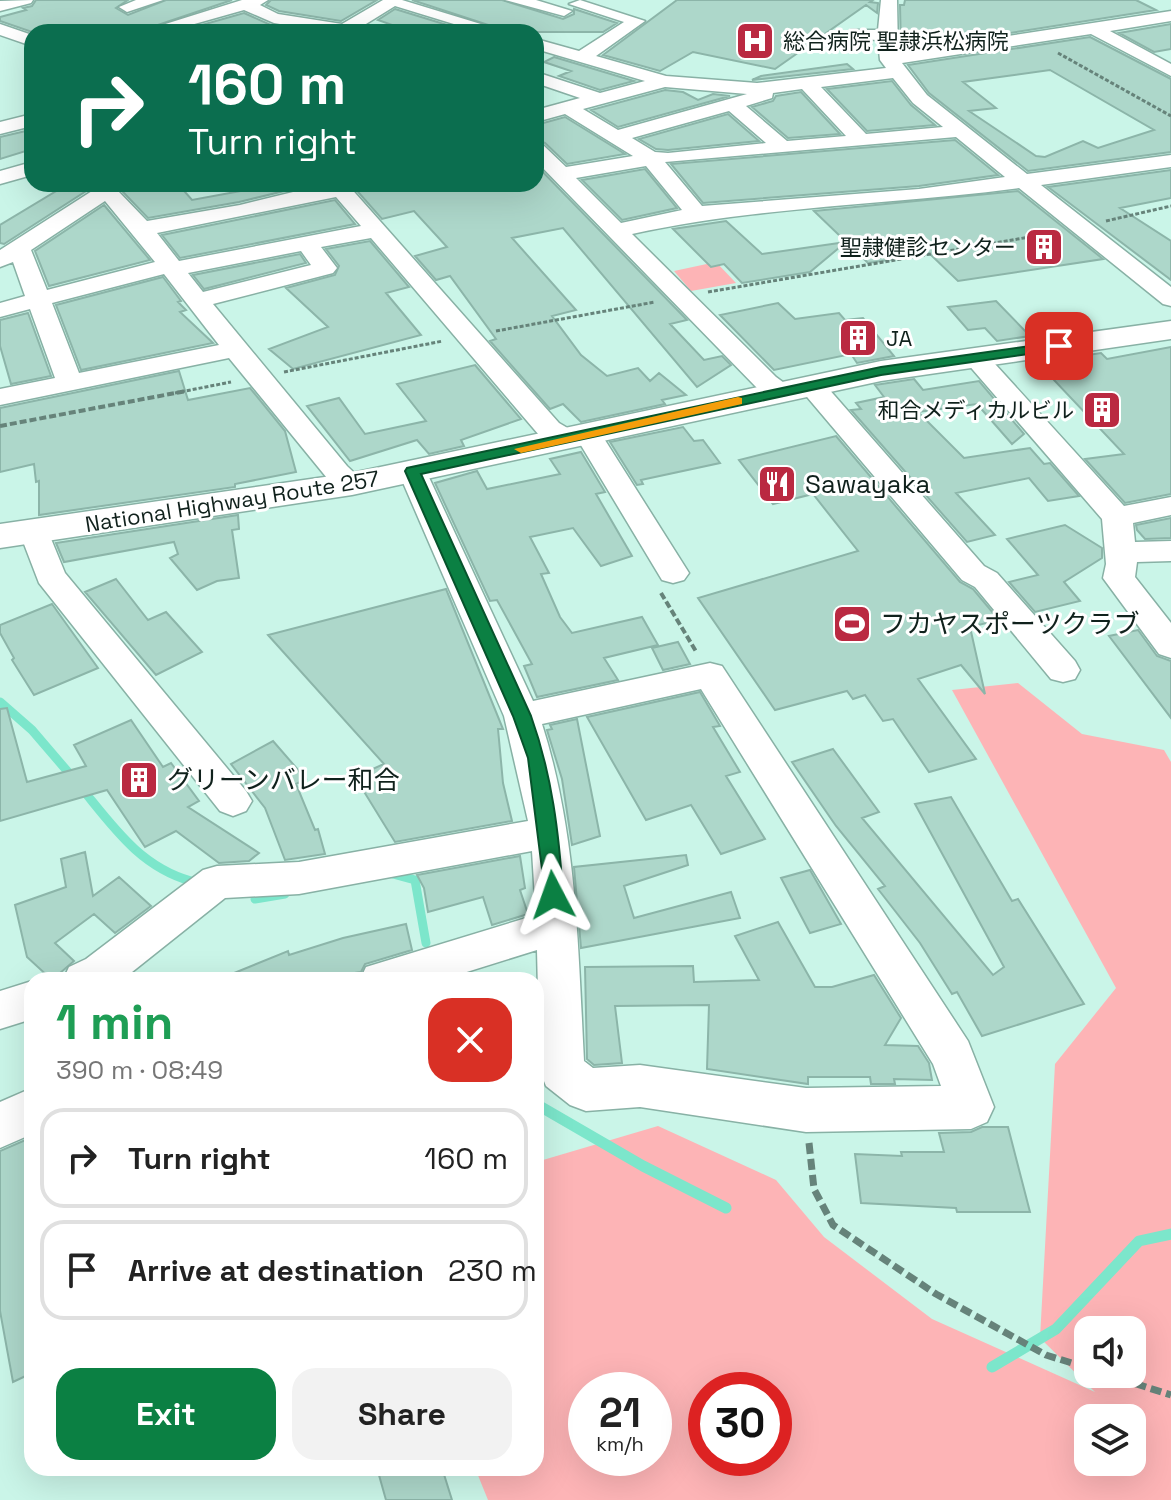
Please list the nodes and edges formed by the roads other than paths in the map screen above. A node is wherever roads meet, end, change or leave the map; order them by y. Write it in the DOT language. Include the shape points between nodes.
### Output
graph roads {
  1 [pos="25,0"];
  2 [pos="155,0"];
  3 [pos="513,0"];
  4 [pos="889,0"];
  5 [pos="1156,0"];
  6 [pos="253,2"];
  7 [pos="403,2"];
  8 [pos="576,5"];
  9 [pos="0,6"];
  10 [pos="127,7"];
  11 [pos="203,7"];
  12 [pos="1171,9"];
  13 [pos="1171,16"];
  14 [pos="166,24"];
  15 [pos="215,24"];
  16 [pos="309,24"];
  17 [pos="362,24"];
  18 [pos="378,24"];
  19 [pos="473,24"];
  20 [pos="539,24"];
  21 [pos="1091,27"];
  22 [pos="0,29"];
  23 [pos="24,38"];
  24 [pos="843,43"];
  25 [pos="544,48"];
  26 [pos="890,52"];
  27 [pos="582,57"];
  28 [pos="1171,71"];
  29 [pos="544,80"];
  30 [pos="665,81"];
  31 [pos="808,84"];
  32 [pos="745,97"];
  33 [pos="600,99"];
  34 [pos="568,108"];
  35 [pos="544,114"];
  36 [pos="24,122"];
  37 [pos="0,128"];
  38 [pos="959,131"];
  39 [pos="626,134"];
  40 [pos="860,139"];
  41 [pos="781,146"];
  42 [pos="544,156"];
  43 [pos="649,157"];
  44 [pos="671,158"];
  45 [pos="1171,161"];
  46 [pos="24,162"];
  47 [pos="0,169"];
  48 [pos="24,170"];
  49 [pos="564,174"];
  50 [pos="0,178"];
  51 [pos="1022,183"];
  52 [pos="104,192"];
  53 [pos="116,192"];
  54 [pos="318,192"];
  55 [pos="343,192"];
  56 [pos="696,213"];
  57 [pos="142,229"];
  58 [pos="377,230"];
  59 [pos="618,230"];
  60 [pos="307,244"];
  61 [pos="9,254"];
  62 [pos="171,267"];
  63 [pos="38,299"];
  64 [pos="1171,299"];
  65 [pos="197,301"];
  66 [pos="0,310"];
  67 [pos="1171,330"];
  68 [pos="235,349"];
  69 [pos="976,358"];
  70 [pos="70,383"];
  71 [pos="796,388"];
  72 [pos="0,397"];
  73 [pos="577,437"];
  74 [pos="412,471"];
  75 [pos="352,484"];
  76 [pos="1171,506"];
  77 [pos="1117,517"];
  78 [pos="34,531"];
  79 [pos="0,536"];
  80 [pos="1171,551"];
  81 [pos="1119,553"];
  82 [pos="673,573"];
  83 [pos="1171,646"];
  84 [pos="1063,670"];
  85 [pos="522,716"];
  86 [pos="233,801"];
  87 [pos="549,832"];
  88 [pos="555,927"];
  89 [pos="101,972"];
  90 [pos="407,972"];
  91 [pos="24,1002"];
  92 [pos="0,1010"];
  93 [pos="24,1114"];
  94 [pos="0,1126"];
  1 -- 9 [label="street"];
  2 -- 10 [label="street"];
  3 -- 8 [label="street"];
  4 -- 26 [label="street"];
  5 -- 12 [label="street"];
  6 -- 11 [label="street"];
  6 -- 16 [label="street" via="274,18"];
  7 -- 17 [label="street"];
  7 -- 18 [label="street"];
  7 -- 19 [label="street"];
  8 -- 20 [label="street"];
  8 -- 27 [label="street" via="637,21"];
  11 -- 14 [label="street"];
  11 -- 15 [label="street"];
  13 -- 21 [label="street"];
  21 -- 26 [label="street"];
  21 -- 28 [label="street"];
  22 -- 23 [label="street"];
  24 -- 26 [label="street" via="856,38"];
  25 -- 27 [label="street"];
  26 -- 31 [label="street"];
  26 -- 38 [label="street" via="920,99"];
  27 -- 30 [label="street"];
  29 -- 33 [label="street"];
  30 -- 32 [label="street"];
  30 -- 33 [label="street"];
  31 -- 32 [label="street"];
  31 -- 40 [label="street"];
  32 -- 39 [label="street"];
  32 -- 41 [label="street"];
  33 -- 34 [label="street"];
  34 -- 35 [label="street"];
  34 -- 39 [label="street"];
  36 -- 37 [label="street"];
  38 -- 40 [label="street"];
  38 -- 51 [label="street"];
  39 -- 43 [label="street"];
  39 -- 44 [label="street"];
  40 -- 41 [label="street"];
  41 -- 44 [label="street"];
  42 -- 49 [label="street"];
  43 -- 44 [label="street"];
  43 -- 49 [label="street"];
  43 -- 56 [label="street"];
  45 -- 51 [label="street"];
  46 -- 47 [label="street"];
  48 -- 50 [label="street"];
  49 -- 59 [label="street"];
  51 -- 56 [label="street"];
  51 -- 64 [label="street"];
  52 -- 61 [label="street"];
  53 -- 57 [label="street"];
  54 -- 57 [label="street"];
  55 -- 58 [label="street"];
  56 -- 59 [label="street"];
  57 -- 62 [label="street"];
  58 -- 60 [label="street"];
  58 -- 73 [label="street" via="549,429"];
  59 -- 71 [label="street" via="767,383"];
  60 -- 62 [label="street"];
  60 -- 65 [label="street" via="325,268"];
  61 -- 63 [label="street"];
  62 -- 63 [label="street"];
  62 -- 65 [label="street"];
  63 -- 66 [label="street"];
  63 -- 70 [label="street"];
  65 -- 68 [label="street"];
  67 -- 69 [label="highway, National Highway Route 257"];
  68 -- 70 [label="street"];
  68 -- 75 [label="street"];
  69 -- 71 [label="highway, National Highway Route 257"];
  69 -- 77 [label="street"];
  70 -- 72 [label="street"];
  71 -- 73 [label="highway, National Highway Route 257"];
  71 -- 84 [label="street" via="973,573 986,580"];
  73 -- 74 [label="highway, National Highway Route 257"];
  73 -- 82 [label="street"];
  74 -- 75 [label="highway, National Highway Route 257"];
  74 -- 85 [label="street"];
  75 -- 78 [label="highway, National Highway Route 257"];
  76 -- 77 [label="street"];
  77 -- 81 [label="street"];
  78 -- 79 [label="highway, National Highway Route 257"];
  78 -- 86 [label="street" via="50,576"];
  80 -- 81 [label="street"];
  81 -- 83 [label="street" via="1119,578"];
  85 -- 87 [label="street" via="537,758"];
  85 -- 88 [label="street" via="710,675 952,1055 971,1107 806,1110 640,1086 586,1090 562,1071"];
  87 -- 88 [label="street"];
  87 -- 89 [label="street" via="299,878 217,882"];
  88 -- 90 [label="street"];
  91 -- 92 [label="street"];
  93 -- 94 [label="street"];
}
